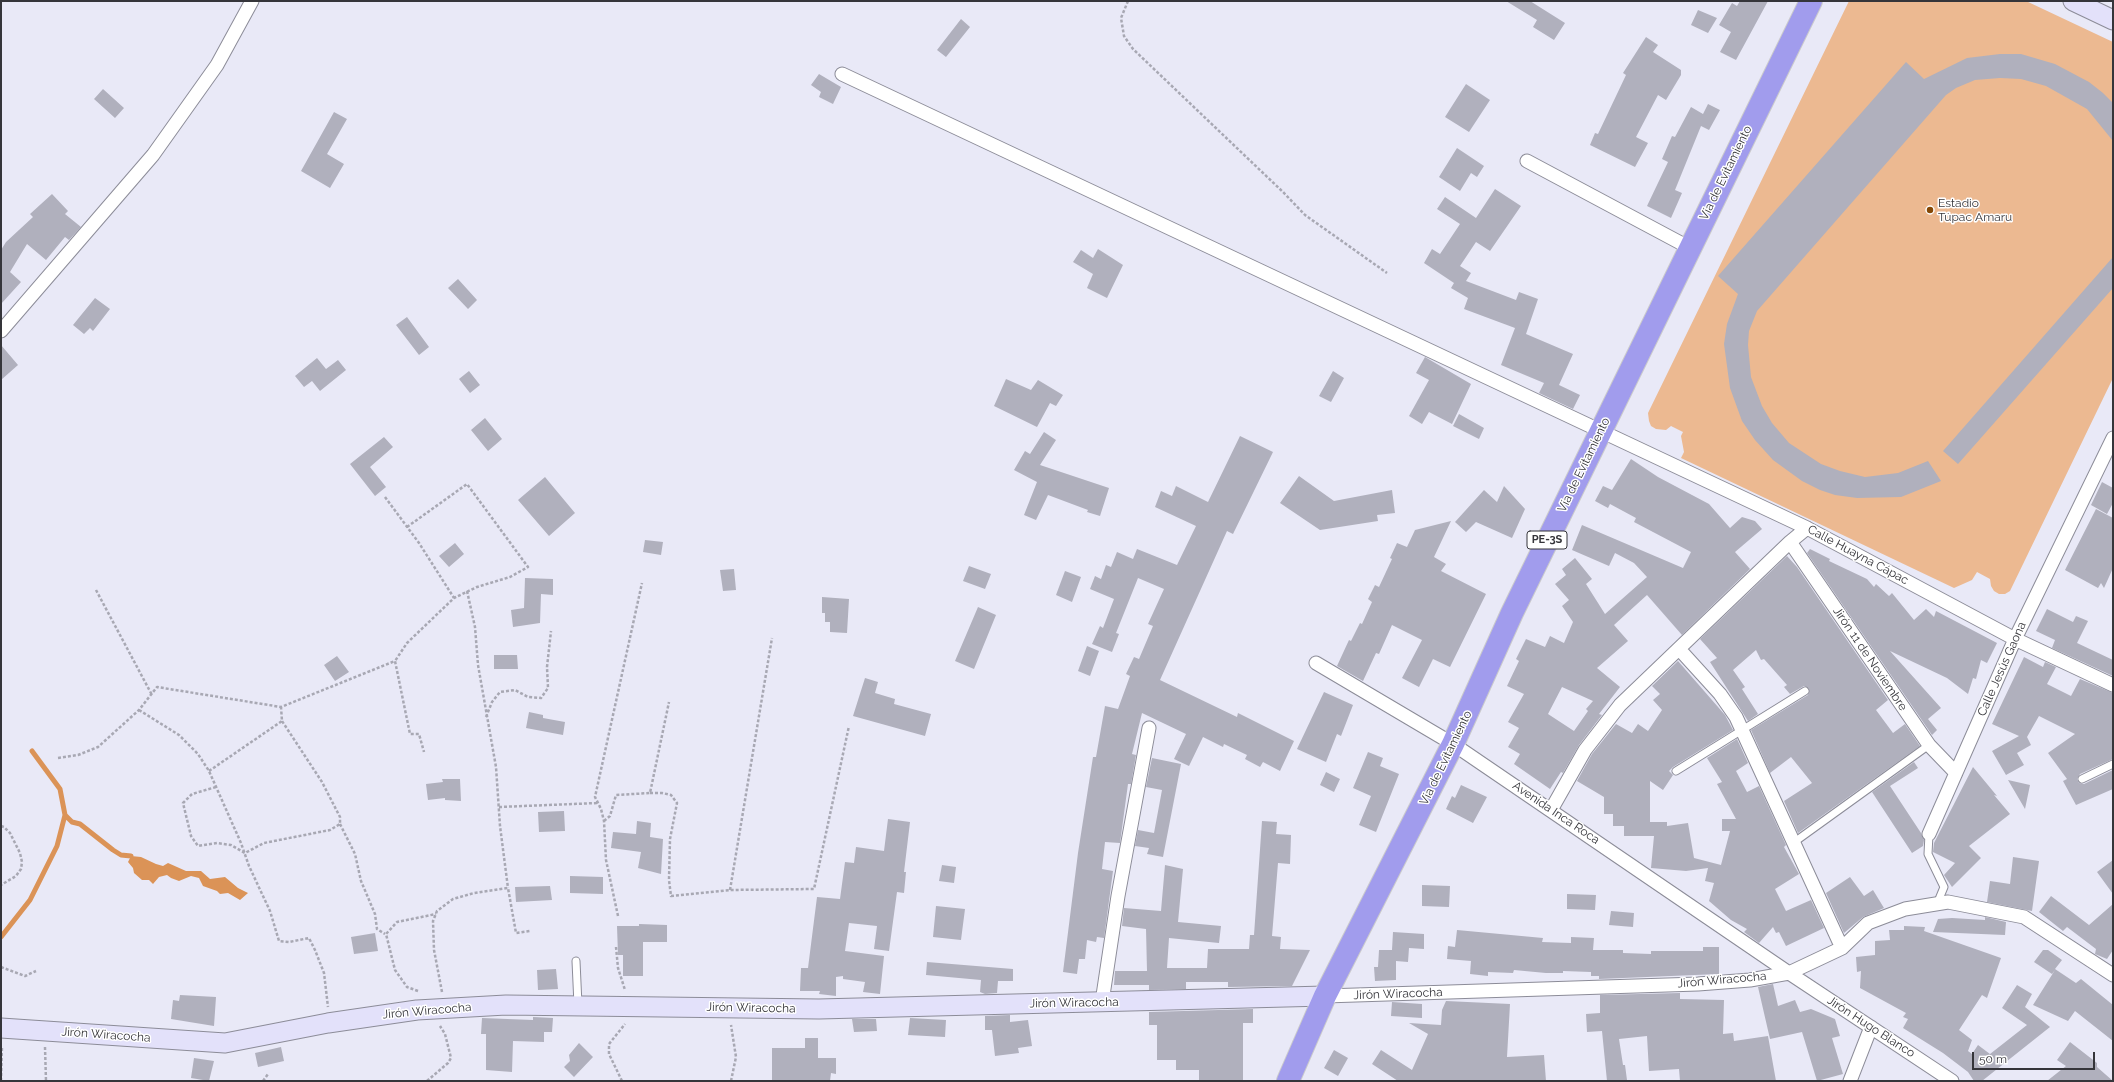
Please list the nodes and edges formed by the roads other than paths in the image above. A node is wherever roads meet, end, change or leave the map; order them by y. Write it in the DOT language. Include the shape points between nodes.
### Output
graph roads {
  1 [pos="252,1"];
  2 [pos="1811,1"];
  3 [pos="2073,1"];
  4 [pos="2113,20"];
  5 [pos="842,74"];
  6 [pos="1528,161"];
  7 [pos="1690,248"];
  8 [pos="1,331"];
  9 [pos="1600,430"];
  10 [pos="2113,438"];
  11 [pos="1807,528"];
  12 [pos="1790,542"];
  13 [pos="2015,639"];
  14 [pos="1680,650"];
  15 [pos="1316,663"];
  16 [pos="2113,685"];
  17 [pos="1804,691"];
  18 [pos="1149,728"];
  19 [pos="1742,730"];
  20 [pos="1453,744"];
  21 [pos="1929,745"];
  22 [pos="2113,764"];
  23 [pos="1676,771"];
  24 [pos="1956,773"];
  25 [pos="2082,779"];
  26 [pos="1551,810"];
  27 [pos="1929,834"];
  28 [pos="1793,843"];
  29 [pos="1937,904"];
  30 [pos="1842,948"];
  31 [pos="576,961"];
  32 [pos="1789,974"];
  33 [pos="2113,975"];
  34 [pos="1326,996"];
  35 [pos="1102,1002"];
  36 [pos="578,1005"];
  37 [pos="1871,1027"];
  38 [pos="1,1028"];
  39 [pos="1288,1081"];
  40 [pos="1850,1081"];
  41 [pos="1952,1081"];
  1 -- 8 [label="street" via="217,65 153,155"];
  2 -- 7 [label="highway, Vía de Evitamiento / PE-3S"];
  3 -- 4 [label="street"];
  5 -- 9 [label="street, Calle Huayna Cápac"];
  6 -- 7 [label="street"];
  7 -- 9 [label="highway, Vía de Evitamiento / PE-3S"];
  9 -- 11 [label="street, Calle Huayna Cápac"];
  9 -- 20 [label="highway, Vía de Evitamiento / PE-3S" via="1512,613"];
  10 -- 13 [label="street, Calle Jesús Gaona"];
  11 -- 12 [label="street"];
  11 -- 13 [label="street, Calle Huayna Cápac"];
  12 -- 14 [label="street"];
  12 -- 21 [label="street, Jirón 11 de Noviembre"];
  13 -- 16 [label="street, Calle Huayna Cápac"];
  13 -- 24 [label="street, Calle Jesús Gaona"];
  14 -- 19 [label="street" via="1720,694 1736,716"];
  14 -- 26 [label="street" via="1620,705 1585,750"];
  15 -- 20 [label="street, Avenida Inca Roca"];
  17 -- 19 [label="lane"];
  18 -- 35 [label="street" via="1118,896"];
  19 -- 23 [label="lane"];
  19 -- 28 [label="street"];
  20 -- 26 [label="street, Avenida Inca Roca"];
  20 -- 34 [label="highway, Vía de Evitamiento / PE-3S"];
  21 -- 24 [label="street, Jirón 11 de Noviembre"];
  21 -- 28 [label="lane"];
  22 -- 25 [label="lane"];
  24 -- 27 [label="street, Calle Jesús Gaona"];
  26 -- 32 [label="street, Avenida Inca Roca"];
  27 -- 29 [label="lane, Calle Jesús Gaona" via="1928,854 1944,887"];
  28 -- 30 [label="street"];
  29 -- 30 [label="street, Jirón Wiracocha" via="1905,909 1868,923"];
  29 -- 33 [label="street, Jirón Wiracocha" via="1948,902 2024,917"];
  30 -- 32 [label="street, Jirón Wiracocha"];
  31 -- 36 [label="lane"];
  32 -- 34 [label="street, Jirón Wiracocha" via="1698,984"];
  32 -- 37 [label="street, Jirón Hugo Blanco"];
  34 -- 35 [label="street, Jirón Wiracocha"];
  34 -- 39 [label="highway, Vía de Evitamiento / PE-3S"];
  35 -- 36 [label="street, Jirón Wiracocha" via="827,1009 728,1008 628,1013"];
  36 -- 38 [label="street, Jirón Wiracocha" via="434,1001 225,1043"];
  37 -- 40 [label="street"];
  37 -- 41 [label="street, Jirón Hugo Blanco"];
}
